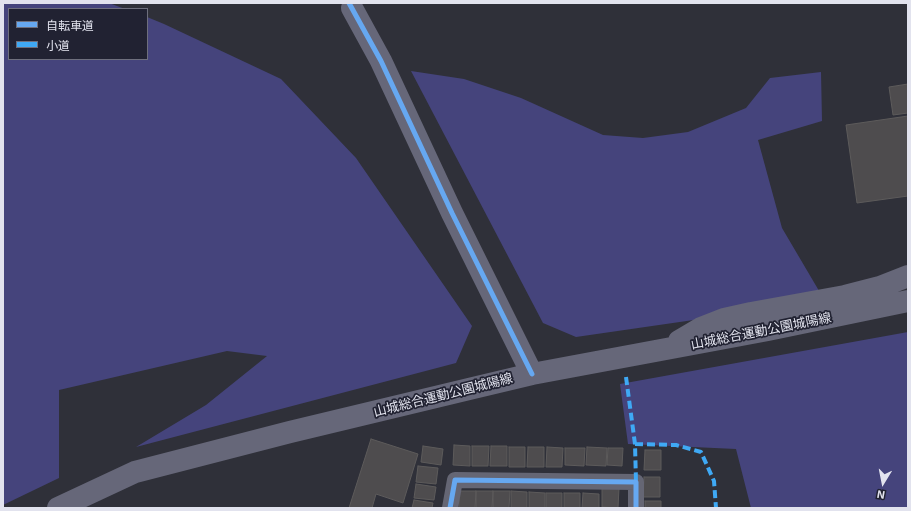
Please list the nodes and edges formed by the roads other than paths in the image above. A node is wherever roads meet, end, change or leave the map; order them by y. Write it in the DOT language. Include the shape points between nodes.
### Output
graph roads {
  1 [pos="352,8"];
  2 [pos="908,276"];
  3 [pos="908,301"];
  4 [pos="664,349"];
  5 [pos="532,374"];
  6 [pos="58,508"];
  7 [pos="450,508"];
  8 [pos="636,508"];
  1 -- 5 [label="main road" via="381,61 452,213"];
  2 -- 4 [label="main road" via="880,287 845,296 724,319 701,328"];
  3 -- 4 [label="main road, 山城総合運動公園城陽線"];
  4 -- 5 [label="main road, 山城総合運動公園城陽線"];
  5 -- 6 [label="main road, 山城総合運動公園城陽線" via="135,472"];
  7 -- 8 [label="street" via="455,480 636,482"];
}
